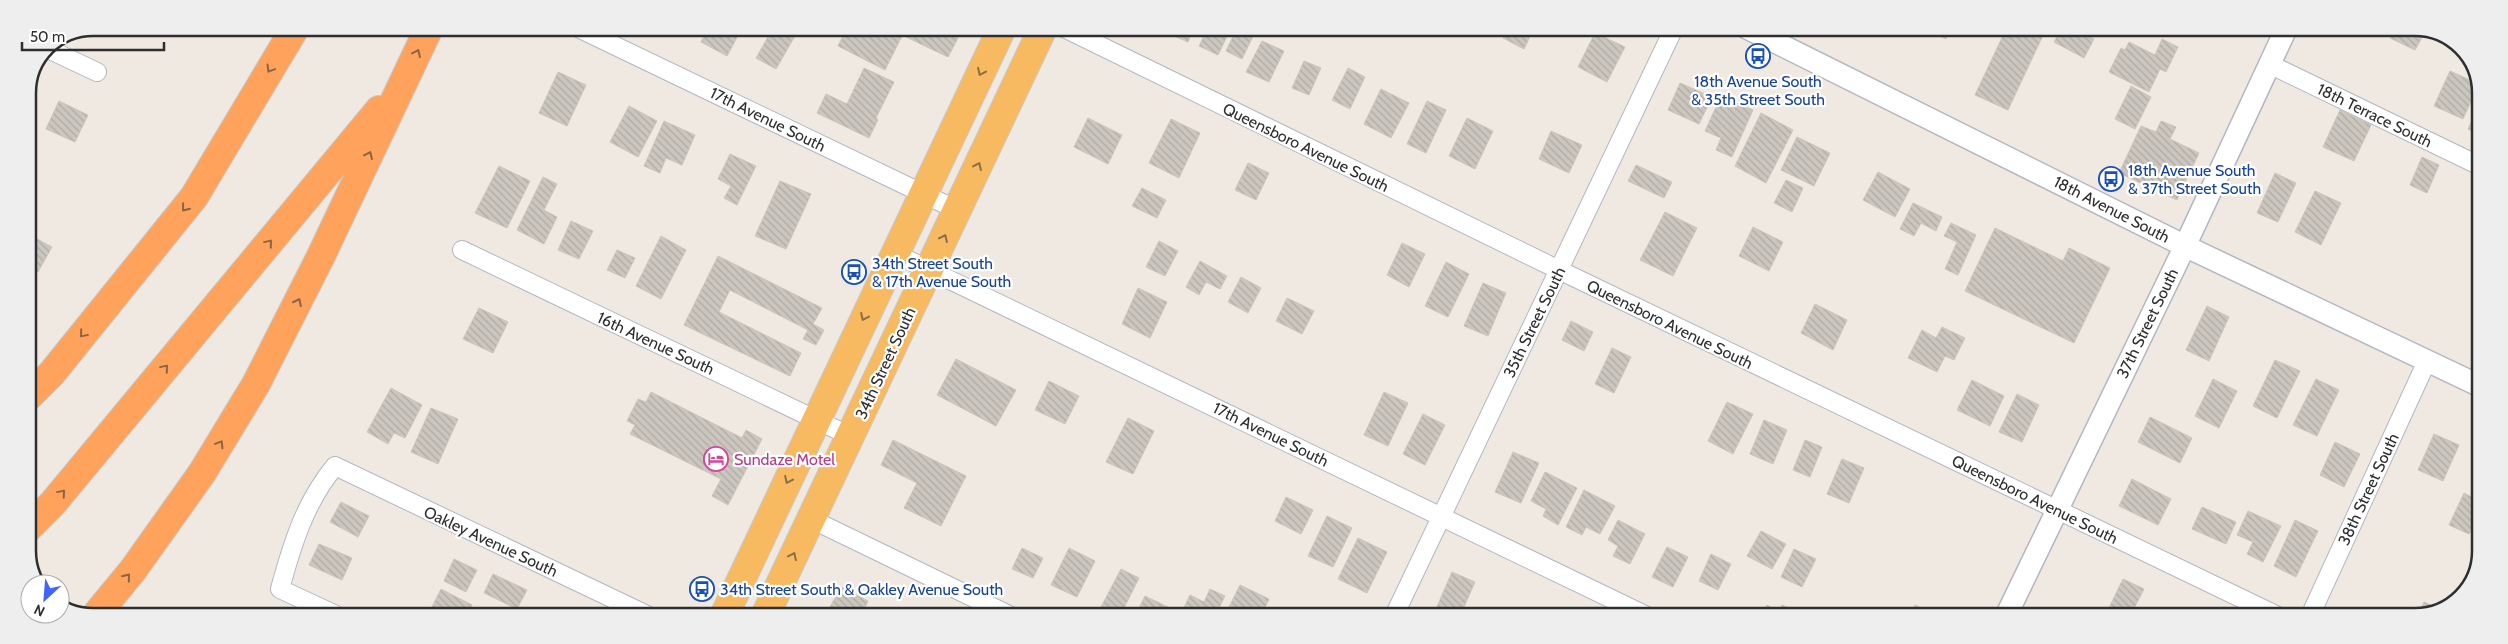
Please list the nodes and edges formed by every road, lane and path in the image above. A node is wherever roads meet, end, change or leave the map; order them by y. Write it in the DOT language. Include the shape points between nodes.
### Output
graph roads {
  1 [pos="290,36"];
  2 [pos="425,36"];
  3 [pos="595,36"];
  4 [pos="998,36"];
  5 [pos="1039,36"];
  6 [pos="1080,36"];
  7 [pos="1670,36"];
  8 [pos="1763,36"];
  9 [pos="2283,36"];
  10 [pos="54,52"];
  11 [pos="2269,64"];
  12 [pos="97,72"];
  13 [pos="405,78"];
  14 [pos="2472,162"];
  15 [pos="923,194"];
  16 [pos="957,210"];
  17 [pos="2185,246"];
  18 [pos="462,250"];
  19 [pos="894,253"];
  20 [pos="929,270"];
  21 [pos="1559,270"];
  22 [pos="2427,361"];
  23 [pos="2472,382"];
  24 [pos="36,389"];
  25 [pos="816,420"];
  26 [pos="850,436"];
  27 [pos="2057,510"];
  28 [pos="1441,517"];
  29 [pos="811,519"];
  30 [pos="36,520"];
  31 [pos="102,608"];
  32 [pos="321,608"];
  33 [pos="630,608"];
  34 [pos="728,608"];
  35 [pos="769,608"];
  36 [pos="995,608"];
  37 [pos="1398,608"];
  38 [pos="1630,608"];
  39 [pos="2010,608"];
  40 [pos="2261,608"];
  41 [pos="2314,608"];
  1 -- 24 [label="highway, one-way" via="194,197"];
  13 -- 2 [label="highway, one-way"];
  3 -- 15 [label="street, 17th Avenue South"];
  4 -- 15 [label="highway, one-way"];
  16 -- 5 [label="highway, 34th Street South, one-way"];
  6 -- 21 [label="street, Queensboro Avenue South"];
  7 -- 21 [label="street, 35th Street South"];
  8 -- 17 [label="street, 18th Avenue South"];
  9 -- 11 [label="street, 37th Street South"];
  10 -- 12 [label="street"];
  11 -- 14 [label="street, 18th Terrace South"];
  11 -- 17 [label="street, 37th Street South"];
  30 -- 13 [label="highway, one-way"];
  31 -- 13 [label="highway, one-way" via="202,473 256,384"];
  15 -- 16 [label="street, 17th Avenue South"];
  15 -- 19 [label="highway"];
  20 -- 16 [label="highway, 34th Street South, one-way"];
  17 -- 22 [label="street, 18th Avenue South"];
  17 -- 27 [label="street, 37th Street South"];
  18 -- 25 [label="street, 16th Avenue South"];
  19 -- 20 [label="street, 17th Avenue South"];
  19 -- 25 [label="highway, one-way"];
  20 -- 26 [label="highway, 34th Street South"];
  20 -- 28 [label="street, 17th Avenue South"];
  21 -- 27 [label="street, Queensboro Avenue South"];
  21 -- 28 [label="street, 35th Street South"];
  22 -- 23 [label="street, 18th Avenue South"];
  22 -- 41 [label="street, 38th Street South"];
  25 -- 26 [label="street, 16th Avenue South"];
  25 -- 34 [label="highway, one-way"];
  26 -- 29 [label="highway, 34th Street South"];
  27 -- 39 [label="street, 37th Street South"];
  27 -- 40 [label="street, Queensboro Avenue South"];
  28 -- 37 [label="street, 35th Street South"];
  28 -- 38 [label="street, 17th Avenue South"];
  35 -- 29 [label="highway, 34th Street South, one-way"];
  29 -- 36 [label="street"];
  32 -- 33 [label="street, Oakley Avenue South" via="280,589 295,535 335,466"];
}
